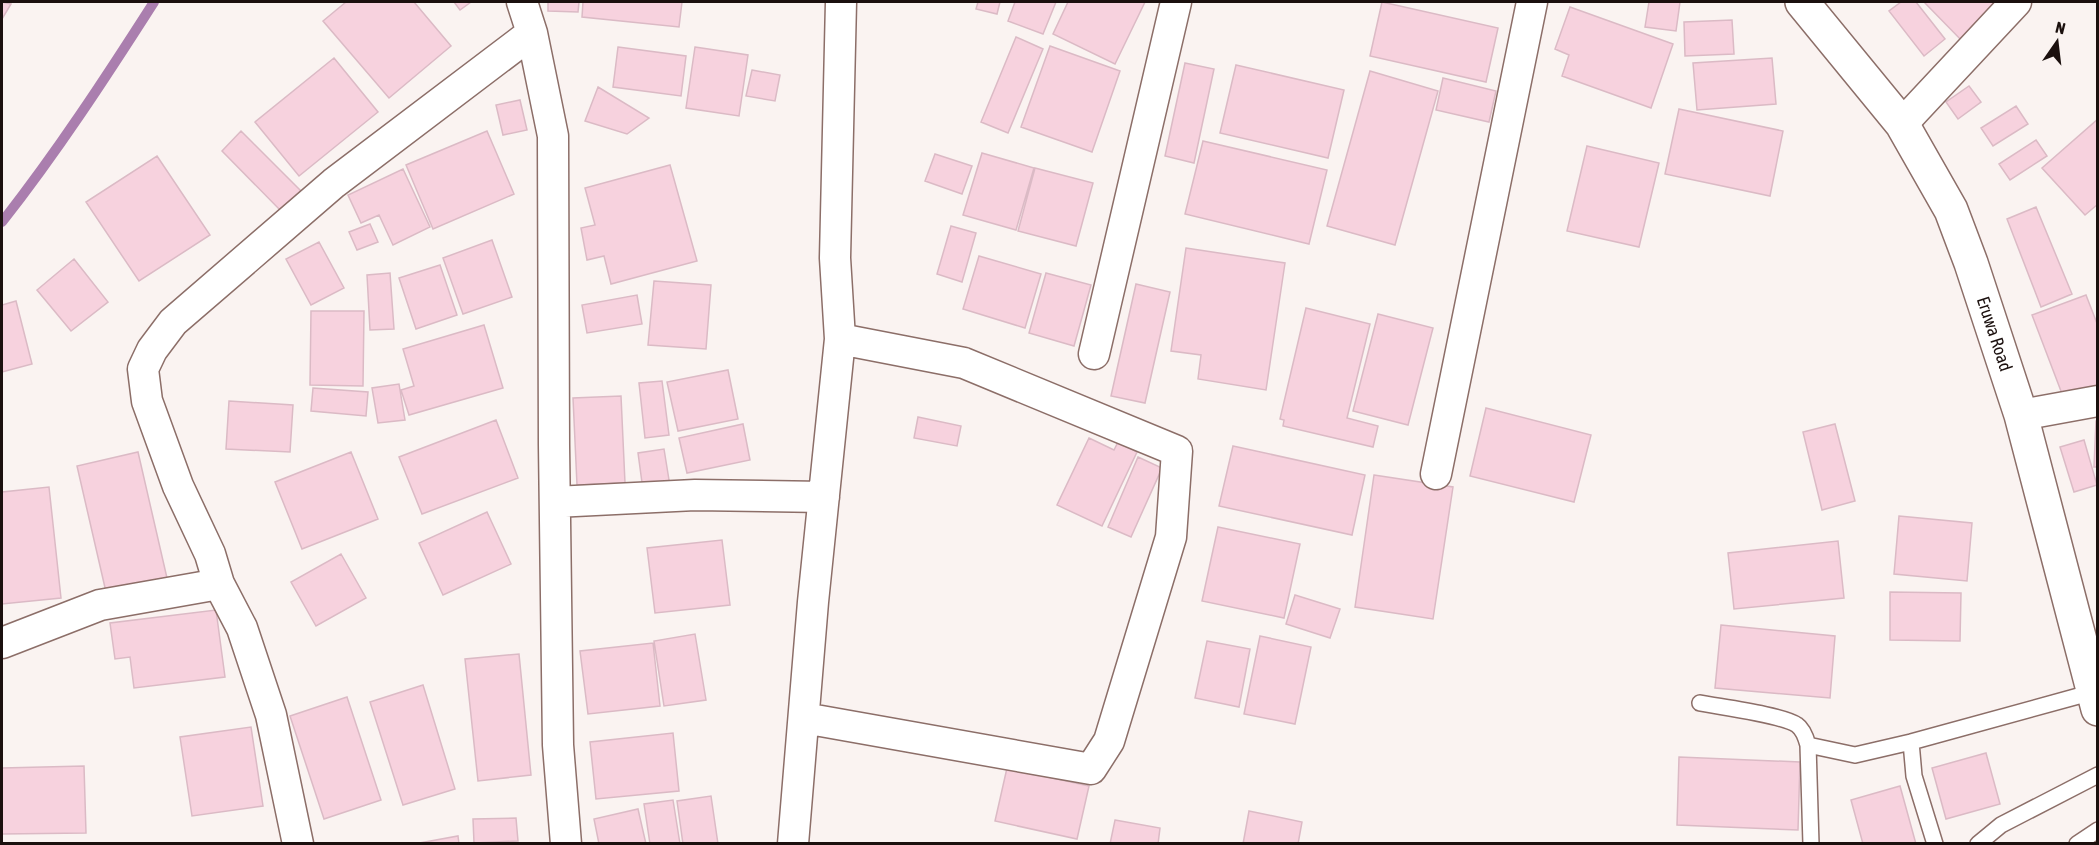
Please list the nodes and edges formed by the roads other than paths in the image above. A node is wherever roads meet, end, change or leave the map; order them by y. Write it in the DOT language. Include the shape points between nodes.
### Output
graph roads {
  1 [pos="522,2"];
  2 [pos="841,2"];
  3 [pos="1176,2"];
  4 [pos="1532,2"];
  5 [pos="1802,2"];
  6 [pos="2016,2"];
  7 [pos="532,33"];
  8 [pos="1902,124"];
  9 [pos="840,339"];
  10 [pos="1094,354"];
  11 [pos="2097,401"];
  12 [pos="2021,415"];
  13 [pos="1436,474"];
  14 [pos="824,497"];
  15 [pos="555,502"];
  16 [pos="219,584"];
  17 [pos="2,643"];
  18 [pos="2095,700"];
  19 [pos="1700,703"];
  20 [pos="804,718"];
  21 [pos="1911,742"];
  22 [pos="1808,745"];
  23 [pos="2097,775"];
  24 [pos="2097,830"];
  25 [pos="298,843"];
  26 [pos="566,843"];
  27 [pos="793,843"];
  28 [pos="1811,843"];
  29 [pos="1935,843"];
  30 [pos="1978,843"];
  31 [pos="2077,843"];
  1 -- 7 [label="street"];
  2 -- 9 [label="street" via="835,258"];
  3 -- 10 [label="street"];
  4 -- 13 [label="street"];
  5 -- 8 [label="main road, Eruwa Road"];
  6 -- 8 [label="street"];
  7 -- 15 [label="street" via="553,136"];
  7 -- 16 [label="street" via="334,183 173,322 152,350 143,369 147,401"];
  8 -- 12 [label="main road, Eruwa Road" via="1951,210"];
  9 -- 14 [label="street"];
  9 -- 20 [label="street" via="964,363 1178,451 1171,537 1108,741 1090,770"];
  11 -- 12 [label="street"];
  12 -- 18 [label="main road, Eruwa Road"];
  14 -- 15 [label="street" via="695,495"];
  14 -- 20 [label="street"];
  15 -- 26 [label="street" via="558,745"];
  16 -- 17 [label="street" via="100,605"];
  16 -- 25 [label="street" via="242,628 271,715"];
  18 -- 21 [label="lane"];
  19 -- 22 [label="lane" via="1797,725"];
  20 -- 27 [label="street"];
  21 -- 22 [label="lane" via="1856,755"];
  21 -- 29 [label="lane" via="1914,776"];
  22 -- 28 [label="lane"];
  23 -- 30 [label="lane" via="2001,825"];
  24 -- 31 [label="lane"];
}
